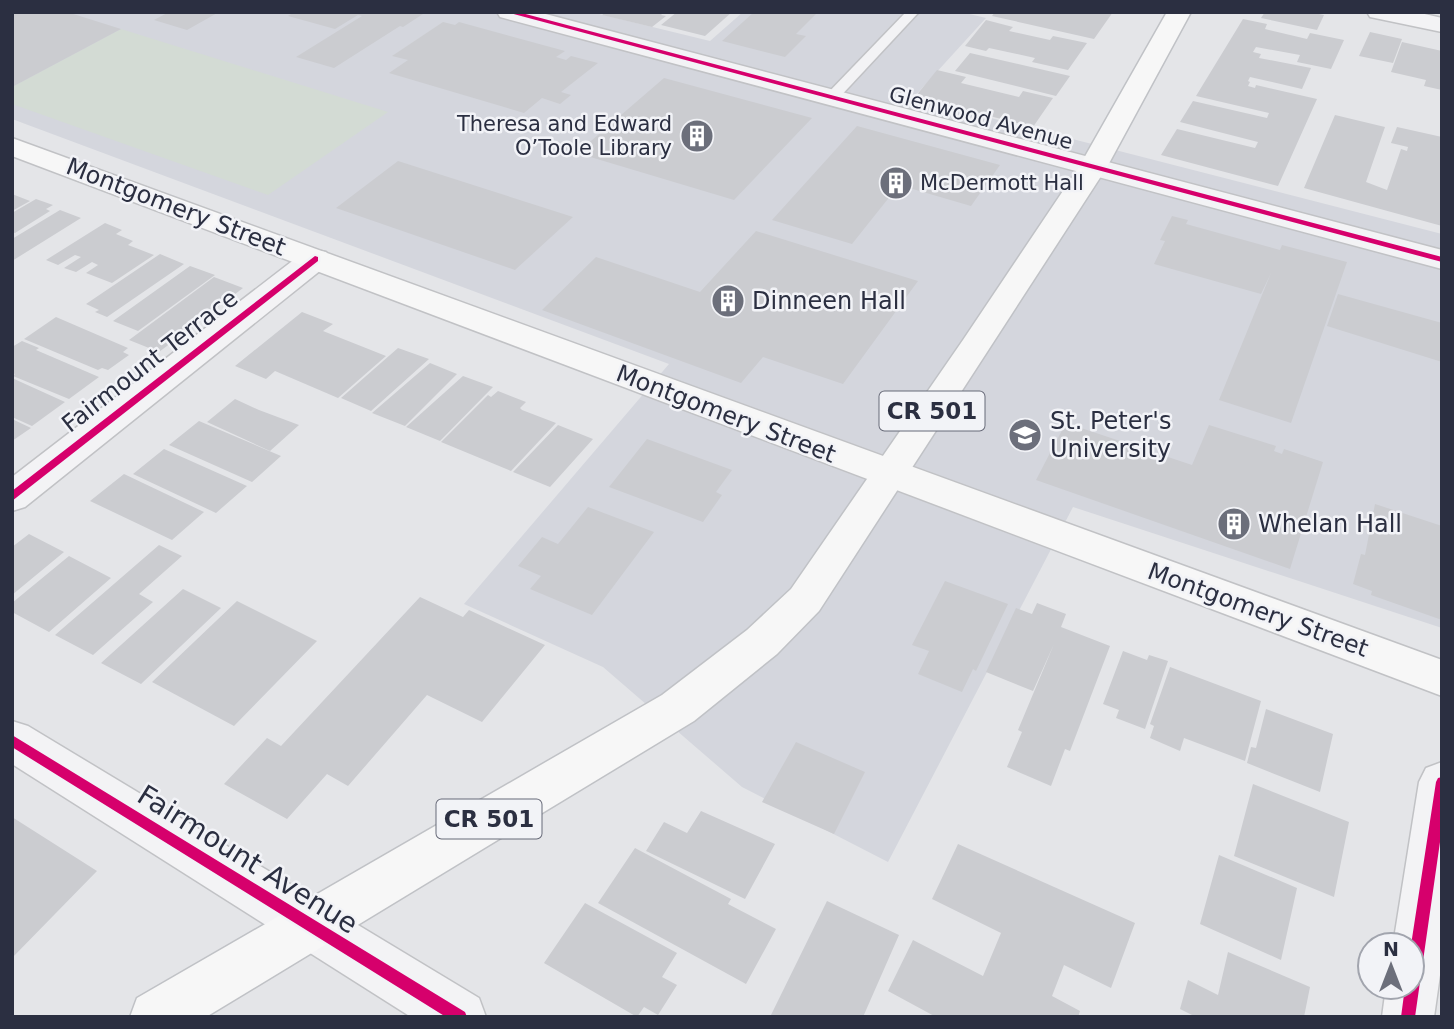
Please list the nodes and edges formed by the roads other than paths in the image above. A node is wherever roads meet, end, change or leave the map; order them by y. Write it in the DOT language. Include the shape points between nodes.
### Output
graph roads {
  1 [pos="509,12"];
  2 [pos="913,12"];
  3 [pos="1179,12"];
  4 [pos="1379,12"];
  5 [pos="1442,25"];
  6 [pos="831,98"];
  7 [pos="12,146"];
  8 [pos="1093,167"];
  9 [pos="315,260"];
  10 [pos="1442,261"];
  11 [pos="889,474"];
  12 [pos="12,497"];
  13 [pos="1442,678"];
  14 [pos="12,740"];
  15 [pos="1442,782"];
  16 [pos="310,924"];
  17 [pos="156,1017"];
  18 [pos="460,1017"];
  19 [pos="1408,1017"];
  1 -- 6 [label="street, Glenwood Avenue"];
  2 -- 6 [label="lane"];
  3 -- 8 [label="main road, CR 501"];
  4 -- 5 [label="street"];
  6 -- 8 [label="street, Glenwood Avenue"];
  7 -- 9 [label="main road, Montgomery Street"];
  8 -- 10 [label="street, Glenwood Avenue"];
  8 -- 11 [label="main road, CR 501"];
  9 -- 11 [label="main road, Montgomery Street"];
  9 -- 12 [label="street, Fairmount Terrace"];
  11 -- 13 [label="main road, Montgomery Street"];
  11 -- 16 [label="main road, CR 501" via="805,600 762,642 678,708"];
  14 -- 16 [label="street, Fairmount Avenue"];
  15 -- 19 [label="street"];
  16 -- 17 [label="main road, CR 501"];
  16 -- 18 [label="street, Fairmount Avenue"];
}
